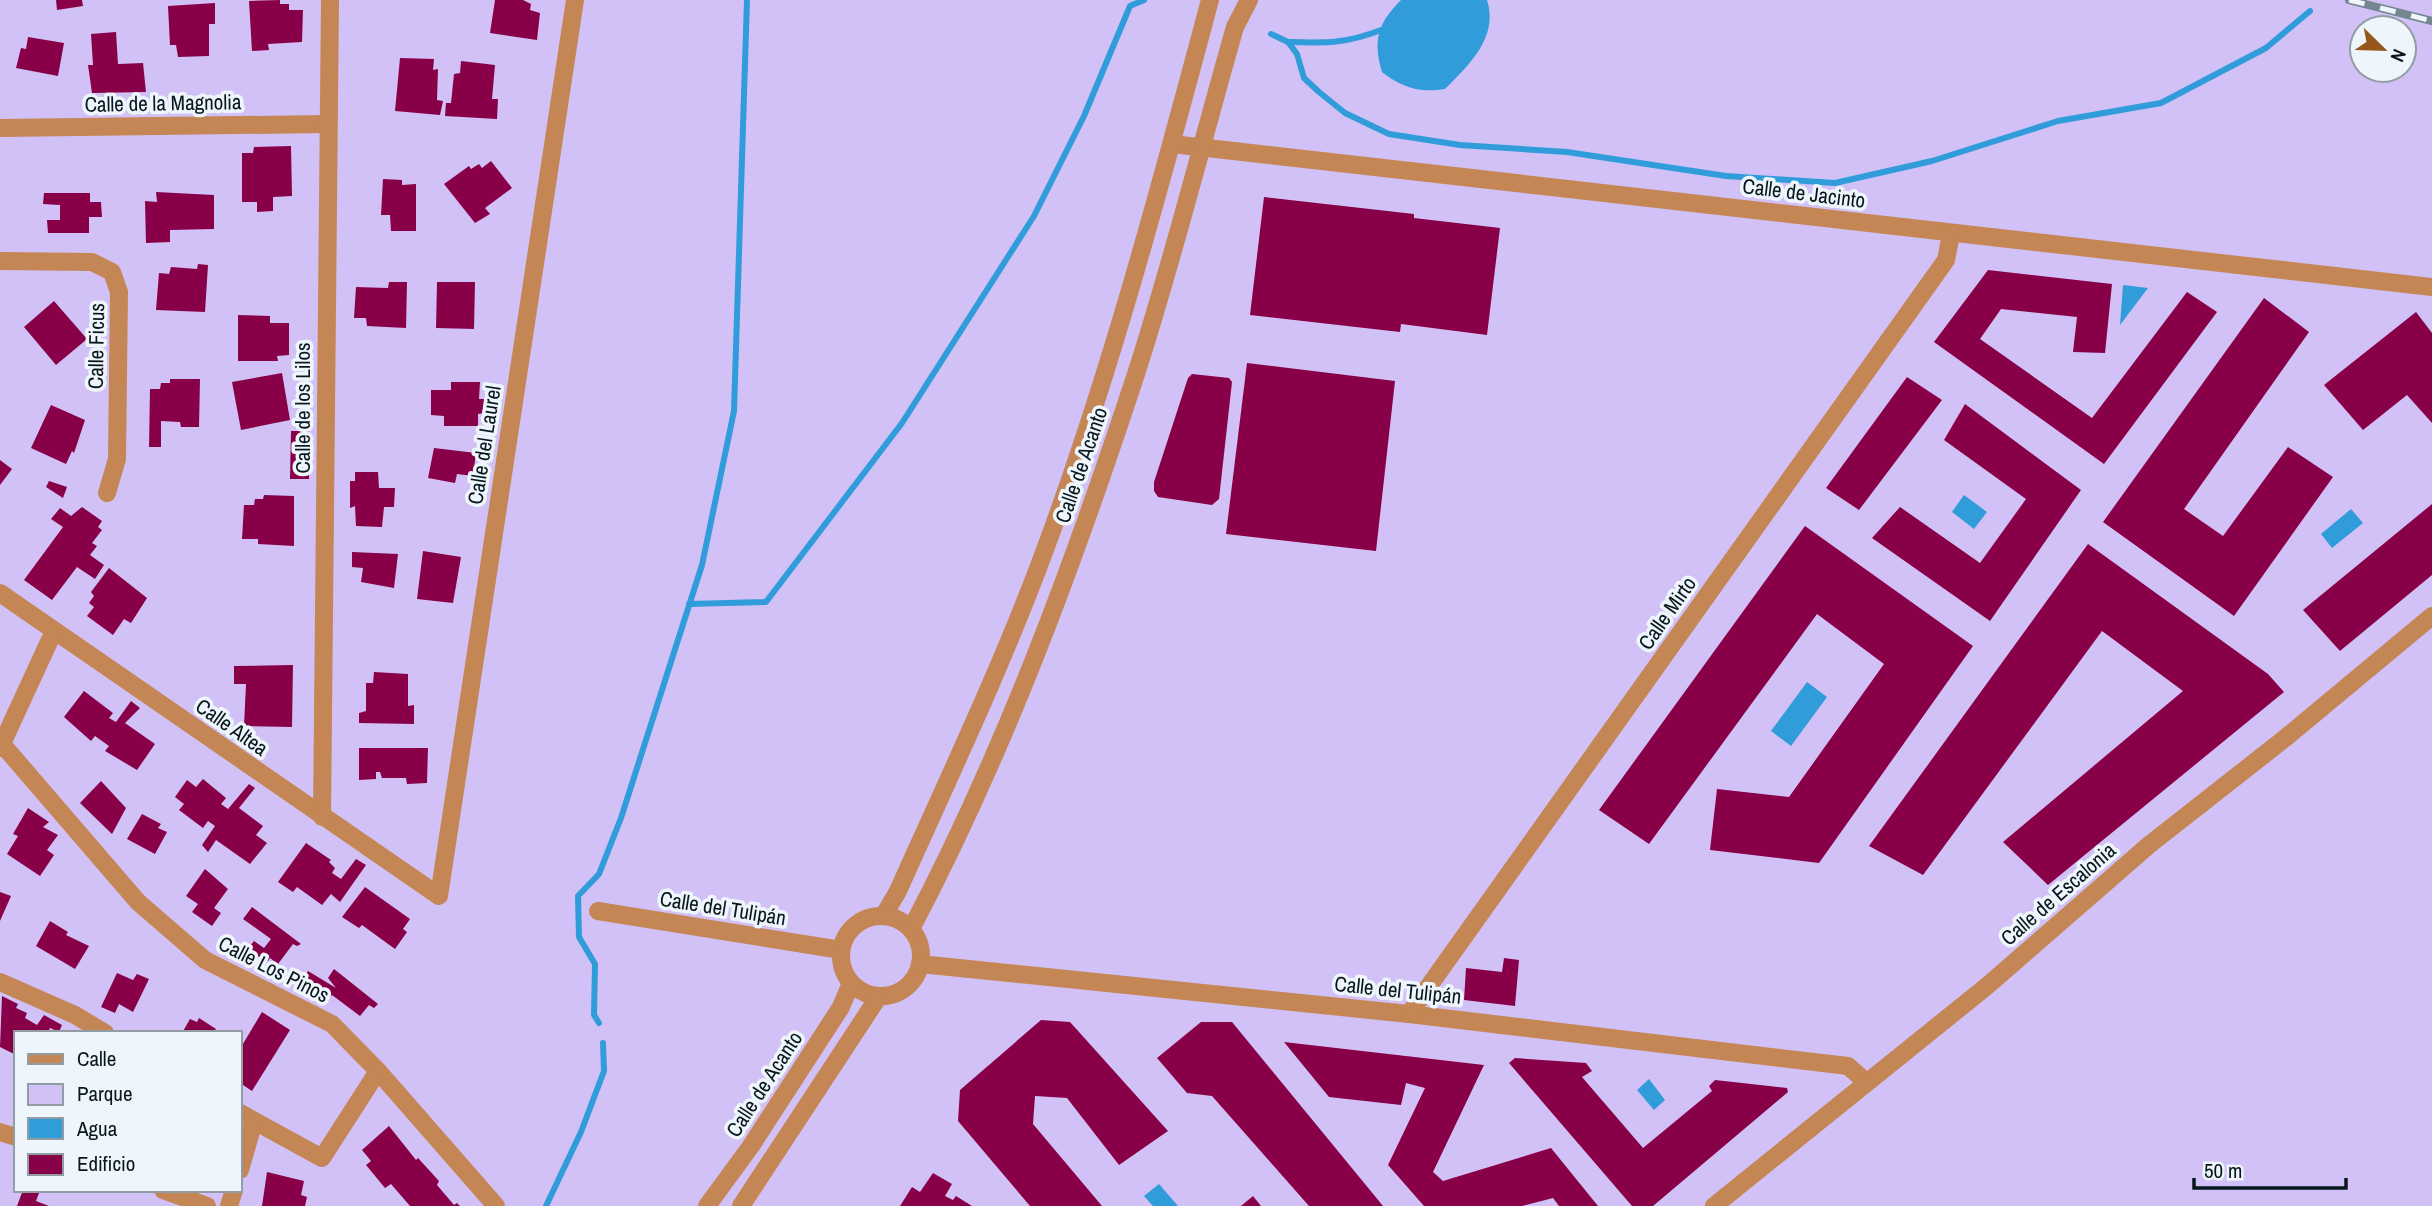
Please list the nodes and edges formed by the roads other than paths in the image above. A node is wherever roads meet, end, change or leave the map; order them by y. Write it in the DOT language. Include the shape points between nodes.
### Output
graph roads {
  1 [pos="330,0"];
  2 [pos="575,0"];
  3 [pos="1210,0"];
  4 [pos="1250,0"];
  5 [pos="327,124"];
  6 [pos="0,128"];
  7 [pos="1172,144"];
  8 [pos="1200,149"];
  9 [pos="1951,234"];
  10 [pos="0,261"];
  11 [pos="2432,287"];
  12 [pos="107,493"];
  13 [pos="0,593"];
  14 [pos="2432,616"];
  15 [pos="54,631"];
  16 [pos="1,746"];
  17 [pos="322,817"];
  18 [pos="439,896"];
  19 [pos="598,911"];
  20 [pos="884,915"];
  21 [pos="911,929"];
  22 [pos="841,950"];
  23 [pos="920,964"];
  24 [pos="0,982"];
  25 [pos="851,983"];
  26 [pos="879,996"];
  27 [pos="1409,1014"];
  28 [pos="102,1031"];
  29 [pos="377,1071"];
  30 [pos="1865,1081"];
  31 [pos="247,1117"];
  32 [pos="242,1155"];
  33 [pos="168,1192"];
  34 [pos="207,1206"];
  35 [pos="496,1206"];
  36 [pos="708,1206"];
  37 [pos="741,1206"];
  38 [pos="1714,1206"];
  1 -- 5 [label="street, Calle de los Lilos"];
  2 -- 18 [label="street, Calle del Laurel"];
  3 -- 7 [label="street, Calle de Acanto"];
  4 -- 8 [label="street, Calle de Acanto" via="1235,27"];
  5 -- 6 [label="street, Calle de la Magnolia"];
  5 -- 17 [label="street, Calle de los Lilos"];
  7 -- 8 [label="street, Calle de Jacinto"];
  7 -- 20 [label="street, Calle de Acanto" via="1109,360 1046,547 975,722"];
  8 -- 9 [label="street, Calle de Jacinto"];
  8 -- 21 [label="street, Calle de Acanto" via="1137,372 1073,556 1002,736"];
  9 -- 11 [label="street, Calle de Jacinto"];
  9 -- 27 [label="street, Calle Mirto" via="1946,260"];
  10 -- 12 [label="street, Calle Ficus" via="92,262 112,272 119,292 117,459"];
  13 -- 15 [label="street, Calle Altea"];
  14 -- 30 [label="street, Calle de Escalonia" via="2149,845 1987,986"];
  15 -- 16 [label="street"];
  15 -- 17 [label="street, Calle Altea"];
  16 -- 29 [label="street, Calle Los Pinos" via="138,902 205,960 331,1024"];
  17 -- 18 [label="street, Calle Altea"];
  19 -- 22 [label="street, Calle del Tulipán"];
  20 -- 21 [label="street"];
  20 -- 22 [label="street" via="851,928"];
  21 -- 23 [label="street" via="918,940"];
  22 -- 25 [label="street"];
  23 -- 26 [label="street" via="910,984"];
  23 -- 27 [label="street, Calle del Tulipán"];
  24 -- 28 [label="street" via="75,1014"];
  25 -- 26 [label="street"];
  25 -- 36 [label="street, Calle de Acanto" via="826,1030"];
  26 -- 37 [label="street"];
  27 -- 30 [label="street, Calle del Tulipán" via="1848,1066"];
  29 -- 31 [label="street" via="322,1158"];
  29 -- 35 [label="street, Calle Los Pinos"];
  30 -- 38 [label="street, Calle de Escalonia"];
  31 -- 32 [label="street"];
  33 -- 34 [label="street"];
}
